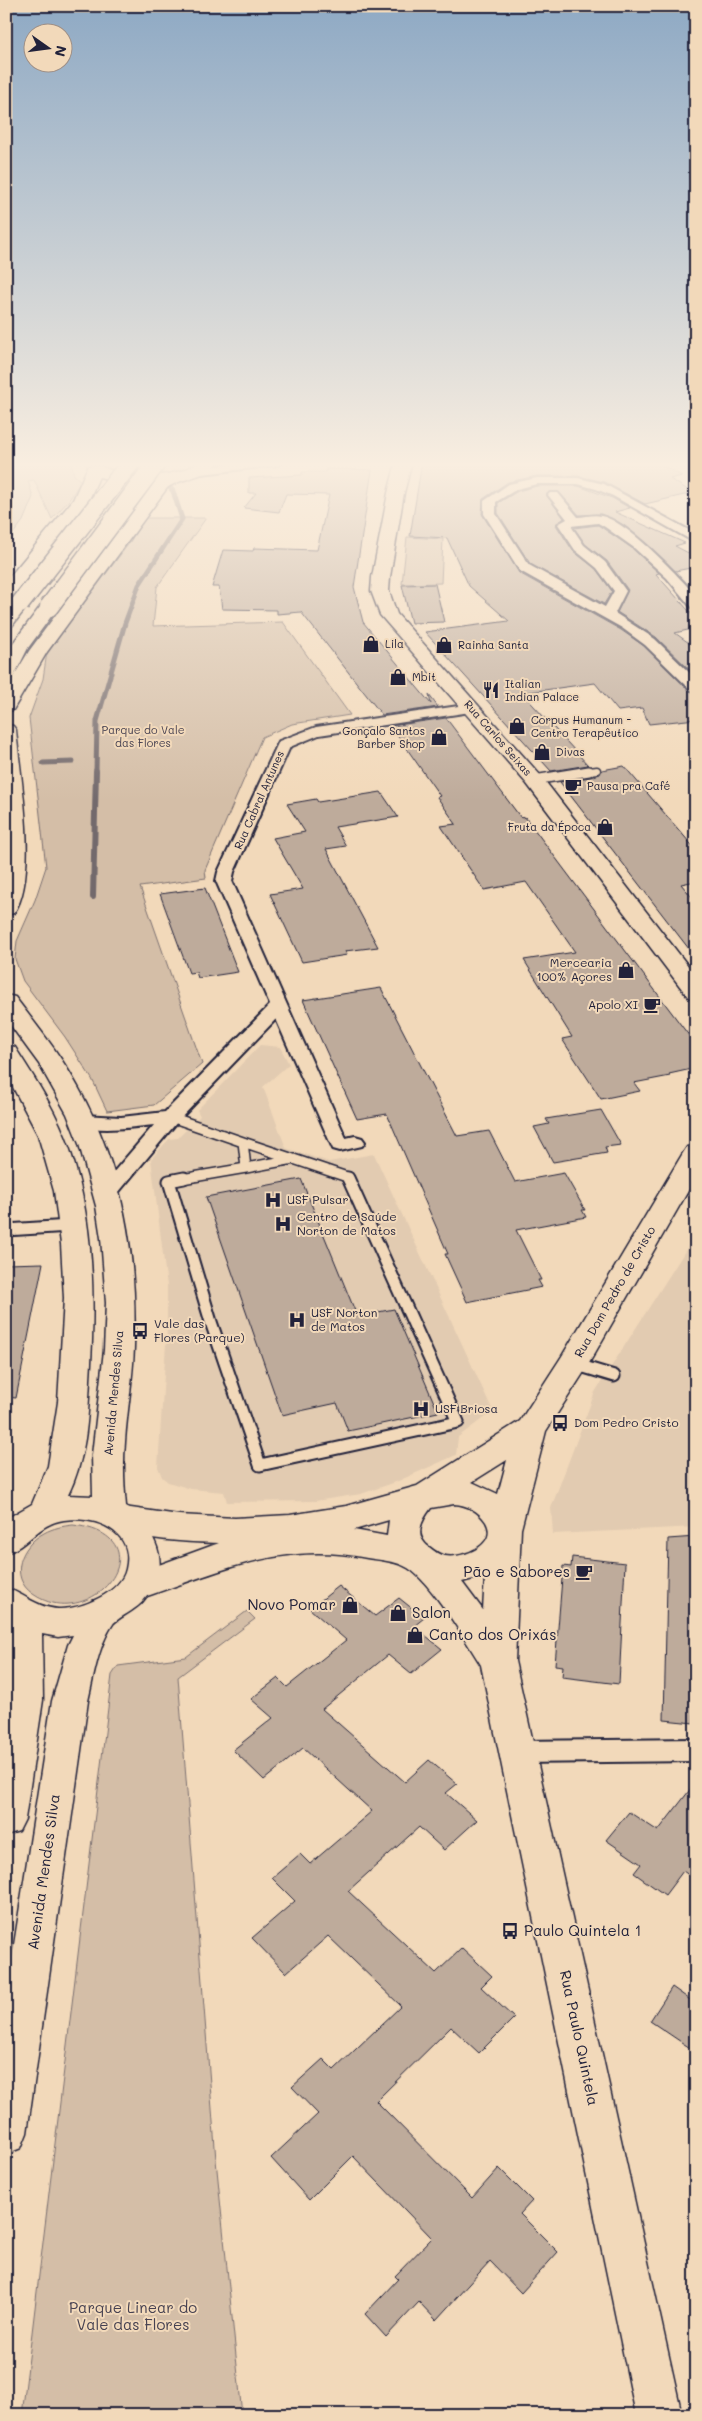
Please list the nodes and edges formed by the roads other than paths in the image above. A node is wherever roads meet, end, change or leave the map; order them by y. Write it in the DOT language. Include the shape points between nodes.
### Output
graph roads {
  1 [pos="30,575"];
  2 [pos="34,575"];
  3 [pos="73,575"];
  4 [pos="94,575"];
  5 [pos="380,575"];
  6 [pos="537,575"];
  7 [pos="608,575"];
  8 [pos="671,575"];
  9 [pos="13,599"];
  10 [pos="696,604"];
  11 [pos="608,613"];
  12 [pos="6,622"];
  13 [pos="6,674"];
  14 [pos="696,687"];
  15 [pos="6,706"];
  16 [pos="472,708"];
  17 [pos="6,730"];
  18 [pos="597,770"];
  19 [pos="534,780"];
  20 [pos="11,873"];
  21 [pos="6,908"];
  22 [pos="696,992"];
  23 [pos="6,1002"];
  24 [pos="280,1005"];
  25 [pos="6,1052"];
  26 [pos="171,1117"];
  27 [pos="82,1120"];
  28 [pos="243,1141"];
  29 [pos="355,1142"];
  30 [pos="696,1153"];
  31 [pos="295,1159"];
  32 [pos="246,1168"];
  33 [pos="106,1194"];
  34 [pos="74,1226"];
  35 [pos="6,1230"];
  36 [pos="573,1364"];
  37 [pos="614,1376"];
  38 [pos="530,1429"];
  39 [pos="424,1497"];
  40 [pos="117,1516"];
  41 [pos="20,1525"];
  42 [pos="504,1536"];
  43 [pos="420,1560"];
  44 [pos="135,1587"];
  45 [pos="16,1608"];
  46 [pos="100,1616"];
  47 [pos="498,1661"];
  48 [pos="696,1750"];
  49 [pos="518,1752"];
  50 [pos="8,1797"];
  51 [pos="6,2133"];
  52 [pos="659,2415"];
  1 -- 9 [label="main road"];
  2 -- 9 [label="main road, bridge"];
  3 -- 13 [label="main road, bridge" via="19,647"];
  4 -- 15 [label="main road" via="38,651"];
  5 -- 16 [label="main road, Rua Carlos Seixas" via="380,591 388,615"];
  6 -- 11 [label="street"];
  7 -- 11 [label="street" via="620,591"];
  8 -- 10 [label="street"];
  9 -- 12 [label="main road"];
  11 -- 14 [label="street" via="650,642"];
  16 -- 19 [label="main road, Rua Carlos Seixas"];
  16 -- 24 [label="street, Rua Cabral Antunes" via="316,731 284,744 224,881"];
  17 -- 20 [label="main road"];
  18 -- 19 [label="lane"];
  19 -- 22 [label="main road, Rua Carlos Seixas"];
  20 -- 21 [label="main road" via="11,899"];
  23 -- 27 [label="main road, Avenida Mendes Silva" via="39,1044"];
  24 -- 26 [label="street"];
  24 -- 29 [label="street, Rua Cabral Antunes" via="340,1145"];
  25 -- 34 [label="main road" via="36,1103 61,1163"];
  26 -- 27 [label="street" via="121,1123"];
  26 -- 28 [label="lane"];
  26 -- 33 [label="street"];
  27 -- 33 [label="main road, Avenida Mendes Silva"];
  28 -- 31 [label="lane"];
  28 -- 32 [label="lane"];
  30 -- 36 [label="main road, Rua Dom Pedro de Cristo"];
  31 -- 32 [label="lane"];
  31 -- 32 [label="lane" via="347,1177 458,1422 260,1466 211,1322 169,1181"];
  33 -- 40 [label="main road, Avenida Mendes Silva" via="115,1238 120,1295 119,1354 108,1456"];
  34 -- 35 [label="lane"];
  34 -- 41 [label="main road" via="79,1293 70,1440 63,1469"];
  36 -- 37 [label="lane"];
  36 -- 38 [label="main road, Rua Dom Pedro de Cristo"];
  38 -- 39 [label="main road, Rua Dom Pedro de Cristo"];
  38 -- 42 [label="main road, Rua Dom Pedro de Cristo"];
  39 -- 40 [label="main road, Rua Dom Pedro de Cristo" via="345,1519 248,1531 166,1528"];
  39 -- 42 [label="main road, Rua Dom Pedro de Cristo" via="452,1491 477,1496 496,1510"];
  39 -- 43 [label="main road, Rua Dom Pedro de Cristo" via="409,1508 402,1533 404,1544"];
  40 -- 41 [label="main road" via="87,1506 66,1507"];
  40 -- 44 [label="main road, Avenida Mendes Silva" via="137,1533 144,1550 143,1569"];
  42 -- 43 [label="main road, Rua Dom Pedro de Cristo" via="492,1558 473,1568 442,1570"];
  42 -- 47 [label="main road, Rua Paulo Quintela"];
  43 -- 44 [label="main road, Rua Dom Pedro de Cristo" via="342,1541 276,1542 206,1559"];
  43 -- 47 [label="main road, Rua Paulo Quintela" via="459,1603"];
  44 -- 46 [label="main road, Avenida Mendes Silva" via="126,1598"];
  45 -- 46 [label="main road, Avenida Mendes Silva" via="48,1623 74,1623"];
  45 -- 50 [label="main road, Avenida Mendes Silva" via="25,1700"];
  46 -- 51 [label="main road, Avenida Mendes Silva" via="86,1645 70,1701"];
  47 -- 49 [label="main road, Rua Paulo Quintela"];
  48 -- 49 [label="street"];
  49 -- 52 [label="main road, Rua Paulo Quintela"];
}
